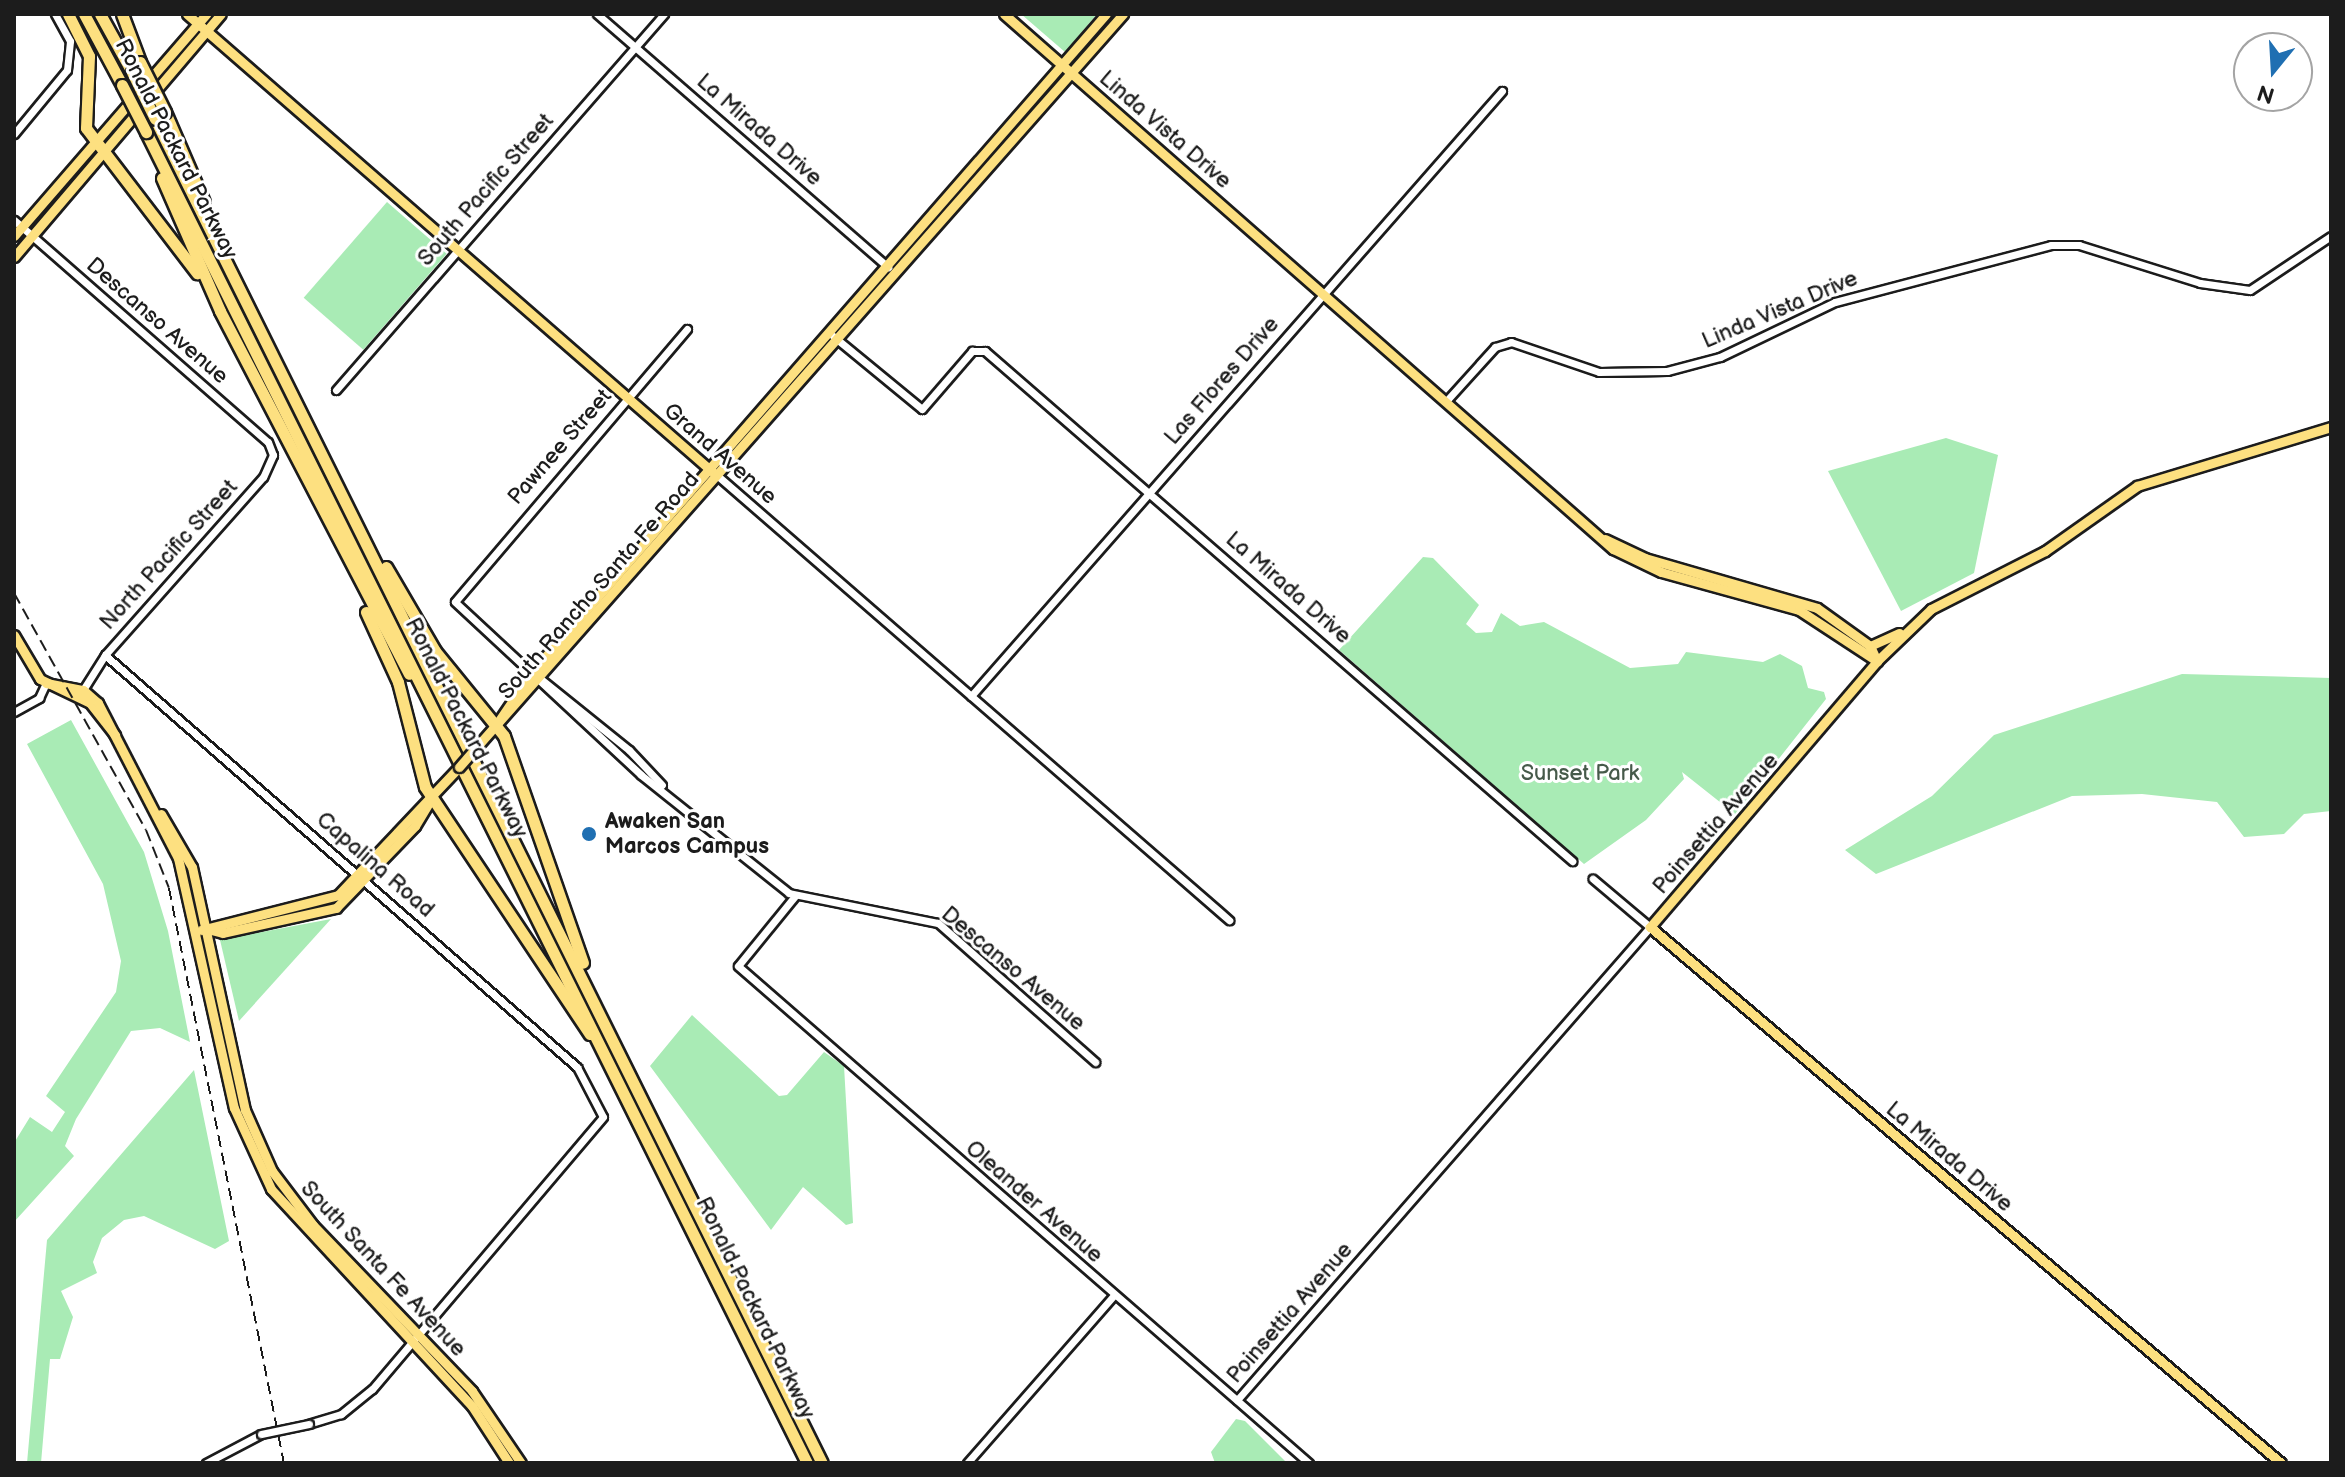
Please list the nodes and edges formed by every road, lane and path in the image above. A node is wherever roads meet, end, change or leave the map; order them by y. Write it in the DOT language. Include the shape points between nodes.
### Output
graph roads {
  1 [pos="55,14"];
  2 [pos="68,14"];
  3 [pos="84,14"];
  4 [pos="100,14"];
  5 [pos="122,14"];
  6 [pos="187,14"];
  7 [pos="206,14"];
  8 [pos="221,14"];
  9 [pos="597,14"];
  10 [pos="664,14"];
  11 [pos="1004,14"];
  12 [pos="1106,14"];
  13 [pos="1123,14"];
  14 [pos="197,23"];
  15 [pos="206,31"];
  16 [pos="635,47"];
  17 [pos="1062,64"];
  18 [pos="1072,72"];
  19 [pos="1502,91"];
  20 [pos="160,116"];
  21 [pos="146,132"];
  22 [pos="14,134"];
  23 [pos="94,138"];
  24 [pos="104,150"];
  25 [pos="18,224"];
  26 [pos="14,236"];
  27 [pos="32,236"];
  28 [pos="2331,236"];
  29 [pos="458,250"];
  30 [pos="14,257"];
  31 [pos="887,266"];
  32 [pos="896,274"];
  33 [pos="1323,291"];
  34 [pos="220,311"];
  35 [pos="687,329"];
  36 [pos="828,332"];
  37 [pos="837,340"];
  38 [pos="336,390"];
  39 [pos="628,397"];
  40 [pos="1448,399"];
  41 [pos="2331,427"];
  42 [pos="268,442"];
  43 [pos="711,470"];
  44 [pos="719,477"];
  45 [pos="1149,492"];
  46 [pos="344,498"];
  47 [pos="670,516"];
  48 [pos="667,537"];
  49 [pos="1605,539"];
  50 [pos="344,555"];
  51 [pos="461,588"];
  52 [pos="1906,631"];
  53 [pos="14,635"];
  54 [pos="1870,646"];
  55 [pos="105,655"];
  56 [pos="1877,661"];
  57 [pos="532,672"];
  58 [pos="542,680"];
  59 [pos="46,683"];
  60 [pos="83,690"];
  61 [pos="971,696"];
  62 [pos="14,712"];
  63 [pos="496,725"];
  64 [pos="115,735"];
  65 [pos="453,748"];
  66 [pos="433,796"];
  67 [pos="1572,861"];
  68 [pos="362,878"];
  69 [pos="1593,879"];
  70 [pos="795,896"];
  71 [pos="1229,920"];
  72 [pos="1650,927"];
  73 [pos="202,930"];
  74 [pos="588,987"];
  75 [pos="1095,1062"];
  76 [pos="632,1106"];
  77 [pos="1113,1296"];
  78 [pos="413,1337"];
  79 [pos="1237,1400"];
  80 [pos="206,1463"];
  81 [pos="509,1463"];
  82 [pos="521,1463"];
  83 [pos="807,1463"];
  84 [pos="822,1463"];
  85 [pos="967,1463"];
  86 [pos="1309,1463"];
  87 [pos="2281,1463"];
  1 -- 22 [label="street" via="70,41 67,70"];
  2 -- 23 [label="highway" via="89,56 84,120"];
  3 -- 21 [label="highway, Ronald Packard Parkway, bridge"];
  4 -- 20 [label="highway, Ronald Packard Parkway, bridge"];
  5 -- 20 [label="highway, bridge"];
  6 -- 14 [label="main road, Grand Avenue"];
  7 -- 14 [label="main road"];
  8 -- 15 [label="main road"];
  9 -- 16 [label="street, La Mirada Drive"];
  10 -- 16 [label="street, South Pacific Street"];
  11 -- 17 [label="main road, Linda Vista Drive"];
  12 -- 17 [label="main road, South Rancho Santa Fe Road"];
  13 -- 18 [label="main road, South Rancho Santa Fe Road"];
  14 -- 15 [label="main road, Grand Avenue"];
  14 -- 23 [label="main road"];
  15 -- 24 [label="main road"];
  15 -- 29 [label="main road, Grand Avenue"];
  16 -- 29 [label="street, South Pacific Street"];
  16 -- 31 [label="street, La Mirada Drive"];
  17 -- 18 [label="main road, Linda Vista Drive"];
  17 -- 31 [label="main road, South Rancho Santa Fe Road"];
  18 -- 32 [label="main road, South Rancho Santa Fe Road"];
  18 -- 33 [label="main road, Linda Vista Drive"];
  19 -- 33 [label="street, Las Flores Drive"];
  20 -- 46 [label="highway, Ronald Packard Parkway"];
  21 -- 34 [label="highway"];
  21 -- 65 [label="highway, Ronald Packard Parkway"];
  23 -- 24 [label="highway"];
  23 -- 25 [label="main road"];
  24 -- 27 [label="main road"];
  24 -- 34 [label="highway" via="168,230"];
  25 -- 26 [label="main road"];
  25 -- 27 [label="street, Descanso Avenue"];
  27 -- 30 [label="main road"];
  27 -- 42 [label="street, Descanso Avenue"];
  28 -- 40 [label="street, Linda Vista Drive" via="2250,290 2200,283 2079,245 2039,248 1835,302 1720,357 1667,371 1604,373 1511,342 1495,347"];
  29 -- 38 [label="street, South Pacific Street"];
  29 -- 39 [label="main road, Grand Avenue"];
  31 -- 32 [label="street, La Mirada Drive"];
  31 -- 36 [label="main road, South Rancho Santa Fe Road"];
  32 -- 37 [label="main road, South Rancho Santa Fe Road"];
  33 -- 40 [label="main road, Linda Vista Drive"];
  33 -- 45 [label="street, Las Flores Drive"];
  34 -- 50 [label="highway"];
  35 -- 39 [label="street, Pawnee Street"];
  36 -- 37 [label="street"];
  36 -- 43 [label="main road, South Rancho Santa Fe Road"];
  37 -- 44 [label="main road, South Rancho Santa Fe Road"];
  37 -- 45 [label="street, La Mirada Drive" via="922,409 975,349 985,351"];
  39 -- 43 [label="main road, Grand Avenue"];
  39 -- 51 [label="street, Pawnee Street"];
  40 -- 49 [label="main road"];
  41 -- 52 [label="main road, Poinsettia Avenue" via="2137,486 2045,551 1957,594"];
  42 -- 55 [label="street, North Pacific Street" via="273,455 268,470"];
  43 -- 44 [label="main road, Grand Avenue"];
  43 -- 47 [label="main road, South Rancho Santa Fe Road"];
  44 -- 48 [label="main road, South Rancho Santa Fe Road"];
  44 -- 61 [label="street, Grand Avenue"];
  45 -- 61 [label="street, Las Flores Drive"];
  45 -- 67 [label="street, La Mirada Drive"];
  46 -- 63 [label="highway" via="435,651"];
  46 -- 74 [label="highway, Ronald Packard Parkway"];
  47 -- 48 [label="main road"];
  47 -- 57 [label="main road, South Rancho Santa Fe Road"];
  48 -- 58 [label="main road, South Rancho Santa Fe Road"];
  49 -- 54 [label="main road" via="1645,558 1817,608"];
  49 -- 56 [label="main road" via="1642,566 1799,610"];
  50 -- 65 [label="highway"];
  50 -- 66 [label="highway" via="398,682 425,787"];
  51 -- 57 [label="street, Descanso Avenue" via="459,608"];
  52 -- 54 [label="main road"];
  52 -- 56 [label="main road, Poinsettia Avenue"];
  53 -- 59 [label="main road"];
  54 -- 56 [label="main road"];
  55 -- 60 [label="street, North Pacific Street"];
  55 -- 68 [label="street, Capalina Road"];
  56 -- 72 [label="main road, Poinsettia Avenue"];
  57 -- 58 [label="street, Descanso Avenue"];
  57 -- 63 [label="main road, South Rancho Santa Fe Road"];
  58 -- 63 [label="main road, South Rancho Santa Fe Road"];
  58 -- 70 [label="street, Descanso Avenue" via="641,775 663,787"];
  59 -- 60 [label="main road"];
  59 -- 62 [label="street" via="39,698"];
  59 -- 64 [label="main road" via="90,703"];
  60 -- 64 [label="main road" via="98,703"];
  61 -- 71 [label="street, Grand Avenue"];
  63 -- 66 [label="main road, bridge"];
  63 -- 74 [label="highway"];
  64 -- 73 [label="main road, South Santa Fe Avenue" via="178,858"];
  65 -- 76 [label="highway, Ronald Packard Parkway"];
  66 -- 68 [label="main road" via="429,809"];
  66 -- 76 [label="highway" via="542,953"];
  68 -- 73 [label="main road" via="318,904"];
  68 -- 78 [label="street, Capalina Road" via="577,1067 603,1117"];
  69 -- 72 [label="street, La Mirada Drive"];
  70 -- 75 [label="street, Descanso Avenue" via="938,923"];
  70 -- 77 [label="street, Oleander Avenue" via="738,966"];
  72 -- 79 [label="street, Poinsettia Avenue"];
  72 -- 87 [label="main road, La Mirada Drive"];
  73 -- 78 [label="main road, South Santa Fe Avenue" via="224,1043 245,1110 278,1181"];
  74 -- 84 [label="highway, Ronald Packard Parkway"];
  76 -- 83 [label="highway, Ronald Packard Parkway"];
  77 -- 79 [label="street, Oleander Avenue"];
  77 -- 85 [label="street"];
  78 -- 80 [label="street, bridge" via="372,1389 341,1414 261,1434"];
  78 -- 81 [label="main road, South Santa Fe Avenue" via="472,1406"];
  78 -- 82 [label="main road, South Santa Fe Avenue" via="486,1408"];
  79 -- 86 [label="street, Oleander Avenue"];
}
